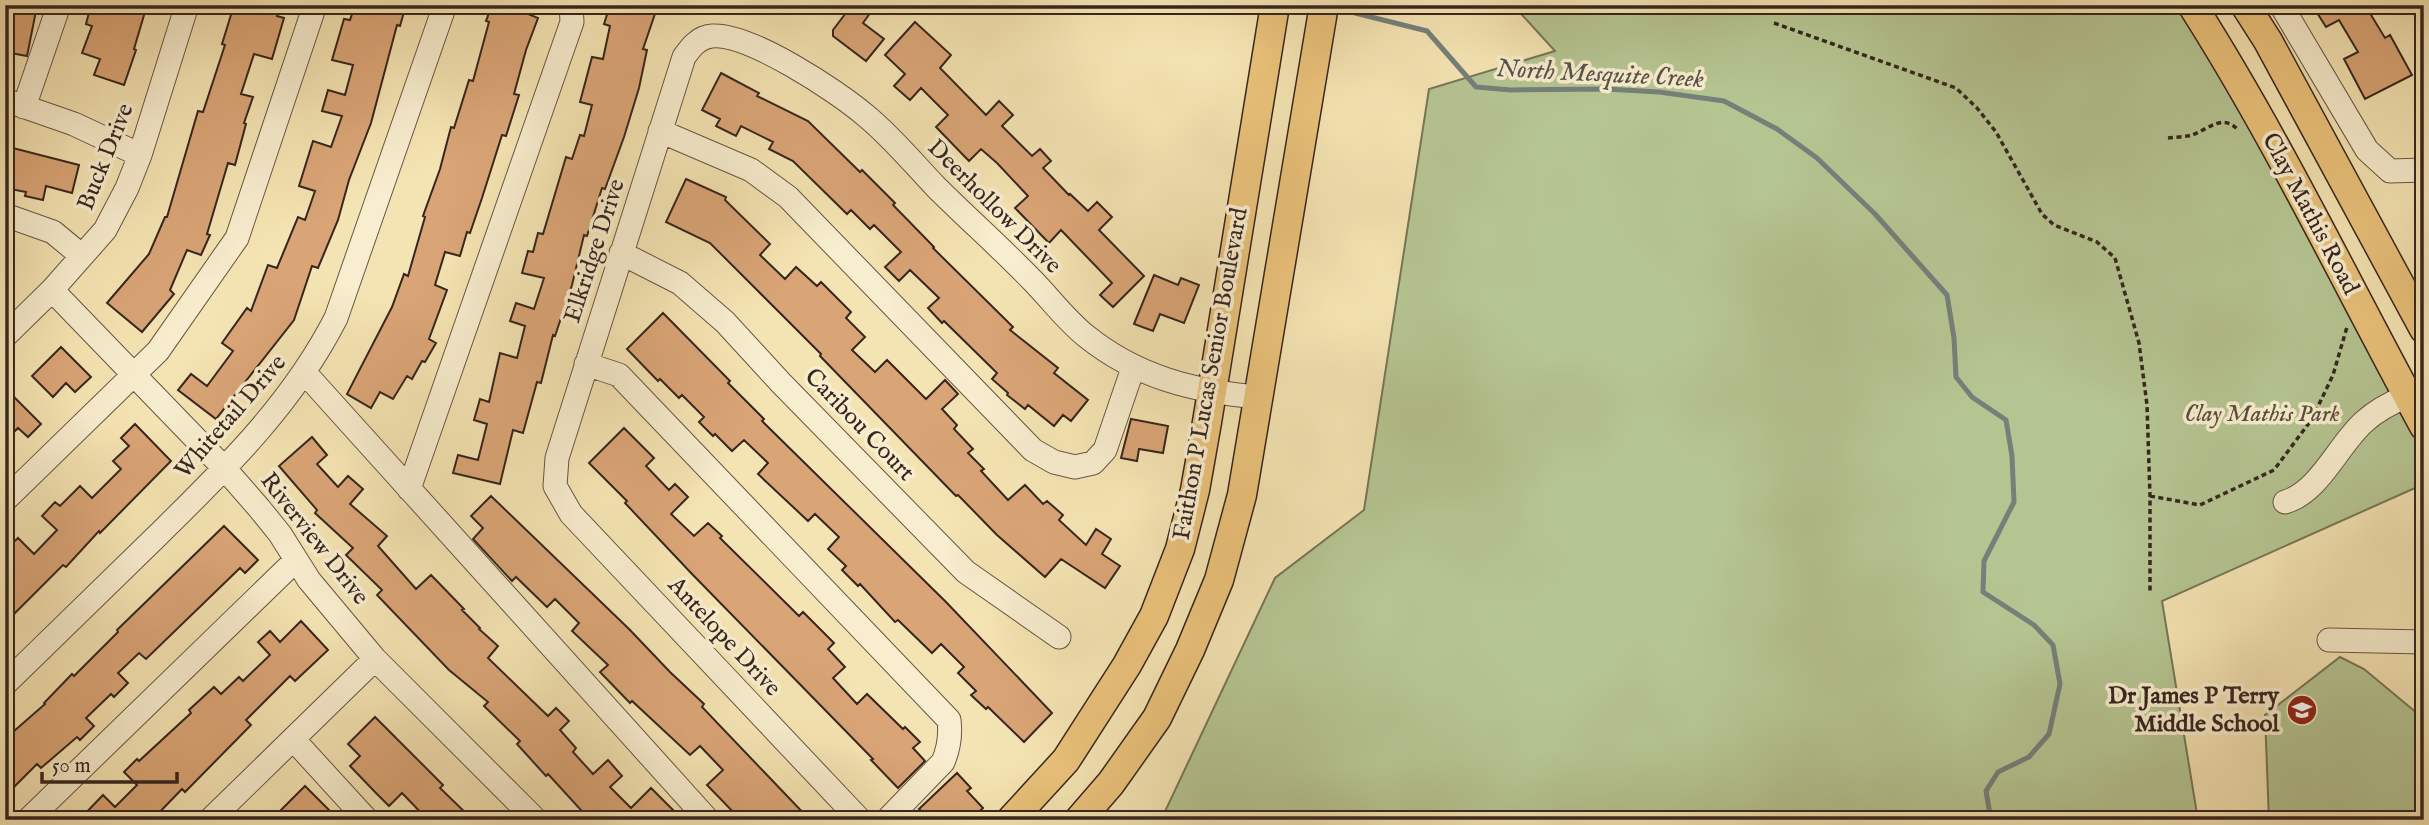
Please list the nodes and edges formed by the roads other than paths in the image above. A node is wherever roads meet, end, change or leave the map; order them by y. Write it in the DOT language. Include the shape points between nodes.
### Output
graph roads {
  1 [pos="59,5"];
  2 [pos="187,5"];
  3 [pos="314,5"];
  4 [pos="445,5"];
  5 [pos="571,5"];
  6 [pos="1275,5"];
  7 [pos="1324,5"];
  8 [pos="2192,5"];
  9 [pos="2245,5"];
  10 [pos="2281,5"];
  11 [pos="702,39"];
  12 [pos="14,104"];
  13 [pos="660,131"];
  14 [pos="140,155"];
  15 [pos="2424,170"];
  16 [pos="5,215"];
  17 [pos="621,253"];
  18 [pos="82,256"];
  19 [pos="52,290"];
  20 [pos="2423,326"];
  21 [pos="5,336"];
  22 [pos="586,364"];
  23 [pos="1133,368"];
  24 [pos="304,373"];
  25 [pos="134,375"];
  26 [pos="1211,391"];
  27 [pos="2407,396"];
  28 [pos="1257,397"];
  29 [pos="2424,426"];
  30 [pos="225,469"];
  31 [pos="555,486"];
  32 [pos="409,489"];
  33 [pos="5,500"];
  34 [pos="2285,502"];
  35 [pos="296,560"];
  36 [pos="1059,637"];
  37 [pos="2329,640"];
  38 [pos="2424,642"];
  39 [pos="375,659"];
  40 [pos="5,684"];
  41 [pos="293,739"];
  42 [pos="28,820"];
  43 [pos="210,820"];
  44 [pos="367,820"];
  45 [pos="536,820"];
  46 [pos="708,820"];
  47 [pos="860,820"];
  48 [pos="887,820"];
  49 [pos="1012,820"];
  50 [pos="1079,820"];
  1 -- 12 [label="street"];
  2 -- 14 [label="street, Buck Drive"];
  3 -- 25 [label="street" via="237,238 158,351"];
  4 -- 24 [label="street, Whitetail Drive" via="336,318"];
  5 -- 32 [label="street" via="572,22"];
  6 -- 26 [label="main road, Faithon P Lucas Senior Boulevard"];
  7 -- 28 [label="main road, Faithon P Lucas Senior Boulevard"];
  8 -- 27 [label="main road, Clay Mathis Road" via="2277,149"];
  9 -- 20 [label="main road, Clay Mathis Road"];
  10 -- 15 [label="street" via="2367,150 2390,171"];
  11 -- 13 [label="street, Elkridge Drive" via="684,57"];
  11 -- 23 [label="street, Deerhollow Drive" via="726,37 784,61 866,116 1061,313"];
  12 -- 14 [label="street" via="74,124"];
  13 -- 17 [label="street, Elkridge Drive"];
  13 -- 23 [label="street" via="751,170 788,197 1033,450 1054,462 1074,467 1093,463 1105,450"];
  14 -- 18 [label="street, Buck Drive" via="105,230"];
  16 -- 18 [label="street" via="53,232"];
  17 -- 22 [label="street, Elkridge Drive"];
  17 -- 36 [label="street, Caribou Court" via="680,283 725,322 966,572"];
  18 -- 19 [label="street, Buck Drive"];
  19 -- 21 [label="street, Buck Drive"];
  19 -- 25 [label="street, Riverview Drive"];
  22 -- 31 [label="street, Elkridge Drive" via="556,458"];
  22 -- 48 [label="street" via="619,375 949,720 943,762"];
  23 -- 26 [label="street, Deerhollow Drive"];
  24 -- 30 [label="street, Whitetail Drive"];
  24 -- 32 [label="street"];
  25 -- 30 [label="street, Riverview Drive"];
  25 -- 33 [label="street"];
  26 -- 28 [label="street, Deerhollow Drive"];
  26 -- 49 [label="main road, Faithon P Lucas Senior Boulevard" via="1180,549 1154,615 1066,760"];
  27 -- 29 [label="main road, Clay Mathis Road"];
  27 -- 34 [label="street" via="2364,421 2310,487"];
  28 -- 50 [label="main road, Faithon P Lucas Senior Boulevard" via="1242,495 1214,592 1157,718"];
  30 -- 35 [label="street, Riverview Drive"];
  30 -- 40 [label="street, Whitetail Drive"];
  31 -- 47 [label="street, Antelope Drive" via="571,514"];
  32 -- 46 [label="street"];
  35 -- 39 [label="street, Riverview Drive"];
  35 -- 42 [label="street"];
  37 -- 38 [label="street"];
  39 -- 41 [label="street"];
  39 -- 45 [label="street, Riverview Drive"];
  41 -- 43 [label="street"];
  41 -- 44 [label="street"];
}
